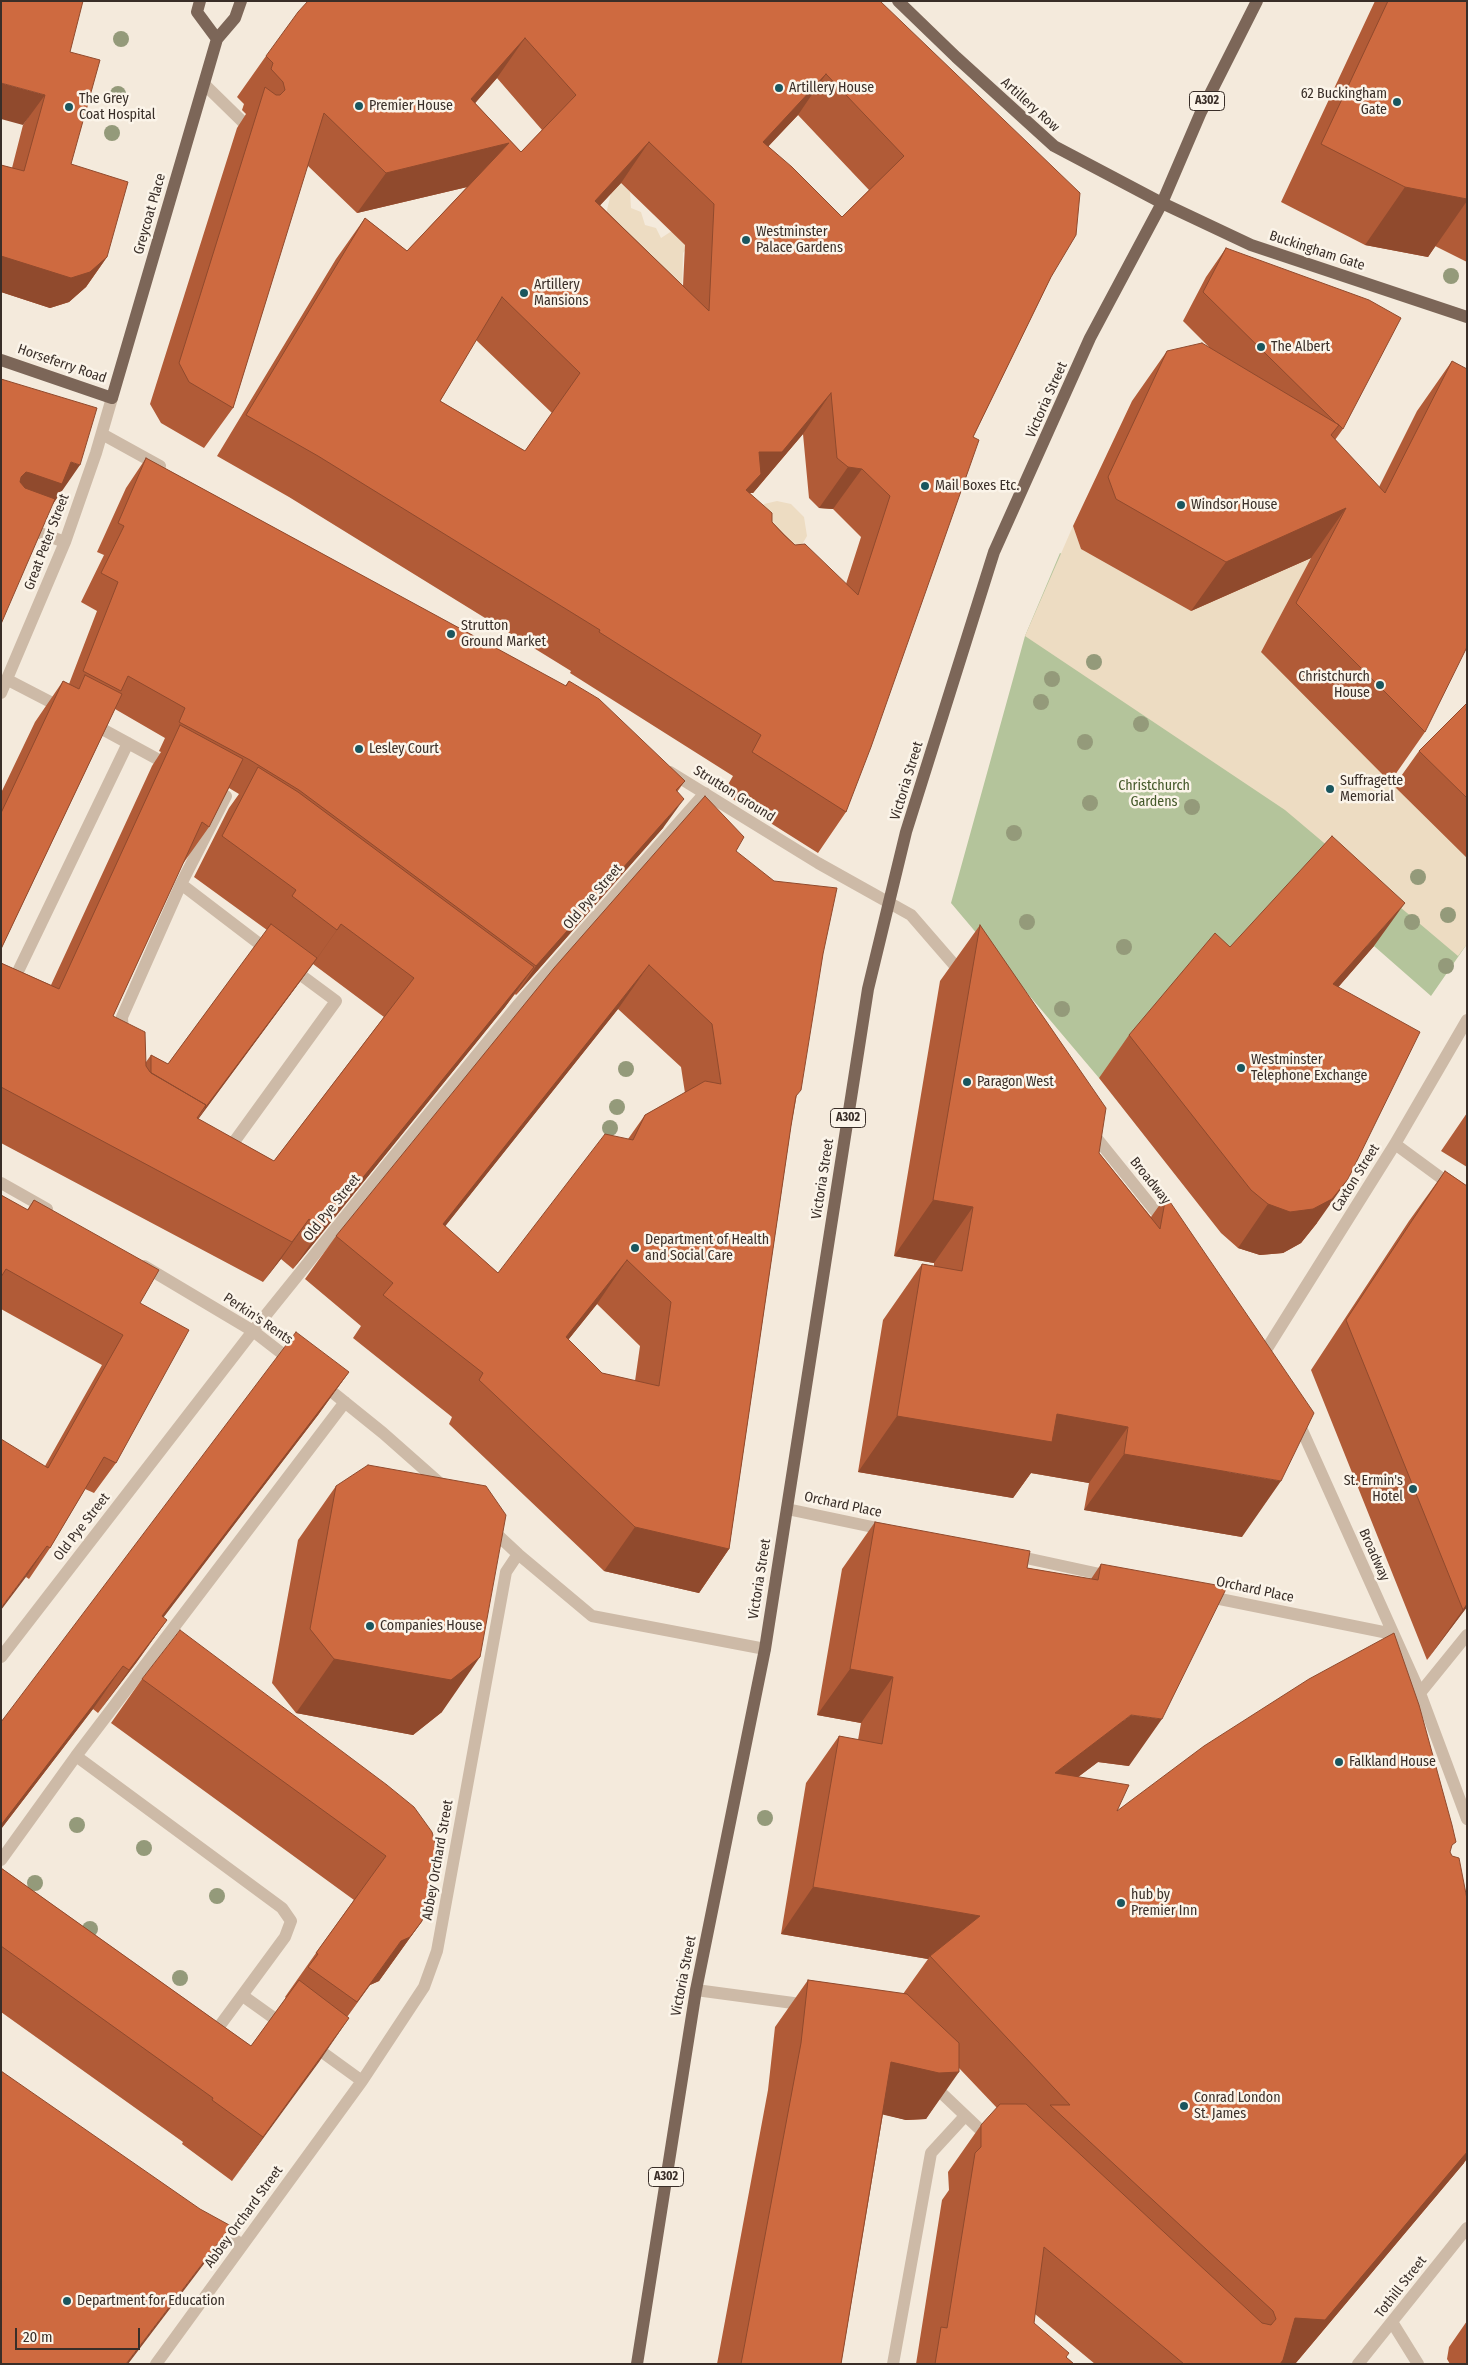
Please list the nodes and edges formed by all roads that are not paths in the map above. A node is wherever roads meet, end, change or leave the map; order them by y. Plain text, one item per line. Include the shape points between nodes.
1 (200, 1) edge
2 (242, 1) edge
3 (898, 1) edge
4 (1258, 1) edge
5 (217, 39) junction
6 (204, 84) junction
7 (250, 128) edge
8 (1162, 203) junction
9 (1467, 317) edge
10 (1, 360) edge
11 (112, 398) junction
12 (102, 434) junction
13 (169, 472) edge
14 (1, 519) edge
15 (65, 542) junction
16 (8, 680) junction
17 (1, 693) edge
18 (128, 743) junction
19 (662, 767) edge
20 (185, 774) edge
21 (705, 793) junction
22 (226, 796) edge
23 (181, 884) junction
24 (888, 901) junction
25 (971, 984) edge
26 (506, 998) edge
27 (4, 1001) edge
28 (517, 1006) junction
29 (1467, 1020) edge
30 (123, 1046) edge
31 (1081, 1119) edge
32 (1395, 1144) junction
33 (212, 1157) edge
34 (1, 1183) edge
35 (1467, 1197) edge
36 (59, 1216) edge
37 (1174, 1234) edge
38 (134, 1260) edge
39 (253, 1331) junction
40 (1265, 1350) edge
41 (345, 1402) junction
42 (1290, 1403) edge
43 (454, 1497) edge
44 (787, 1508) junction
45 (483, 1522) edge
46 (896, 1531) edge
47 (518, 1554) junction
48 (1002, 1554) edge
49 (1119, 1578) edge
50 (1197, 1594) edge
51 (1394, 1634) junction
52 (1467, 1634) edge
53 (765, 1649) junction
54 (1, 1657) edge
55 (1420, 1693) junction
56 (76, 1756) junction
57 (1467, 1819) edge
58 (1, 1860) edge
59 (696, 1990) junction
60 (243, 1996) junction
61 (818, 2006) edge
62 (196, 2047) edge
63 (924, 2077) edge
64 (362, 2081) junction
65 (965, 2116) junction
66 (1002, 2150) edge
67 (206, 2219) edge
68 (1467, 2228) edge
69 (242, 2245) junction
70 (1392, 2322) junction
71 (156, 2364) edge
72 (637, 2364) edge
73 (893, 2364) edge
74 (1358, 2364) edge
75 (1418, 2364) edge

1 - 5 main road via 197,12
2 - 5 main road, Greycoat Place via 235,18
3 - 8 main road, Artillery Row via 1054,146
4 - 8 main road, Victoria Street / A302 via 1201,112
5 - 6 main road, Greycoat Place
6 - 7 street
6 - 11 main road, Greycoat Place
8 - 9 main road, Buckingham Gate via 1251,245
8 - 24 main road, Victoria Street / A302 via 1090,338 994,552 906,832
10 - 11 main road, Horseferry Road
11 - 12 street, Great Peter Street
12 - 13 street
12 - 15 street, Great Peter Street
14 - 15 street
15 - 16 street, Great Peter Street
16 - 17 street, Great Peter Street
16 - 18 street
18 - 20 street
18 - 27 street
19 - 21 street, Strutton Ground
21 - 24 street, Strutton Ground via 818,863
21 - 28 street, Old Pye Street
22 - 23 street
23 - 30 street via 122,1016
23 - 33 street via 336,1001 220,1161
24 - 25 street via 920,924
24 - 44 main road, Victoria Street / A302 via 868,988
26 - 28 street
28 - 39 street, Old Pye Street
29 - 32 street, Caxton Street
31 - 37 street, Broadway
32 - 35 street
32 - 40 street, Caxton Street
34 - 36 street
38 - 39 street, Perkin's Rents
39 - 41 street, Perkin's Rents
39 - 54 street, Old Pye Street
41 - 43 street, Perkin's Rents
41 - 56 street via 159,1655
42 - 51 street, Broadway
44 - 46 street, Orchard Place
44 - 53 main road, Victoria Street / A302
45 - 47 street
47 - 53 street via 592,1616
47 - 64 street, Abbey Orchard Street via 506,1572 437,1951 424,1987
48 - 49 street
50 - 51 street, Orchard Place
51 - 55 street, Broadway
52 - 55 street
53 - 59 main road, Victoria Street / A302
55 - 57 street, Broadway
56 - 58 street
56 - 60 street via 282,1908 291,1921 285,1937
59 - 61 street
59 - 72 main road, Victoria Street / A302
60 - 62 street via 208,2041
60 - 64 street
63 - 65 street
64 - 69 street, Abbey Orchard Street
65 - 66 street
65 - 73 street via 931,2153
67 - 69 street
68 - 70 street, Tothill Street
69 - 71 street, Abbey Orchard Street
70 - 74 street, Tothill Street
70 - 75 street

